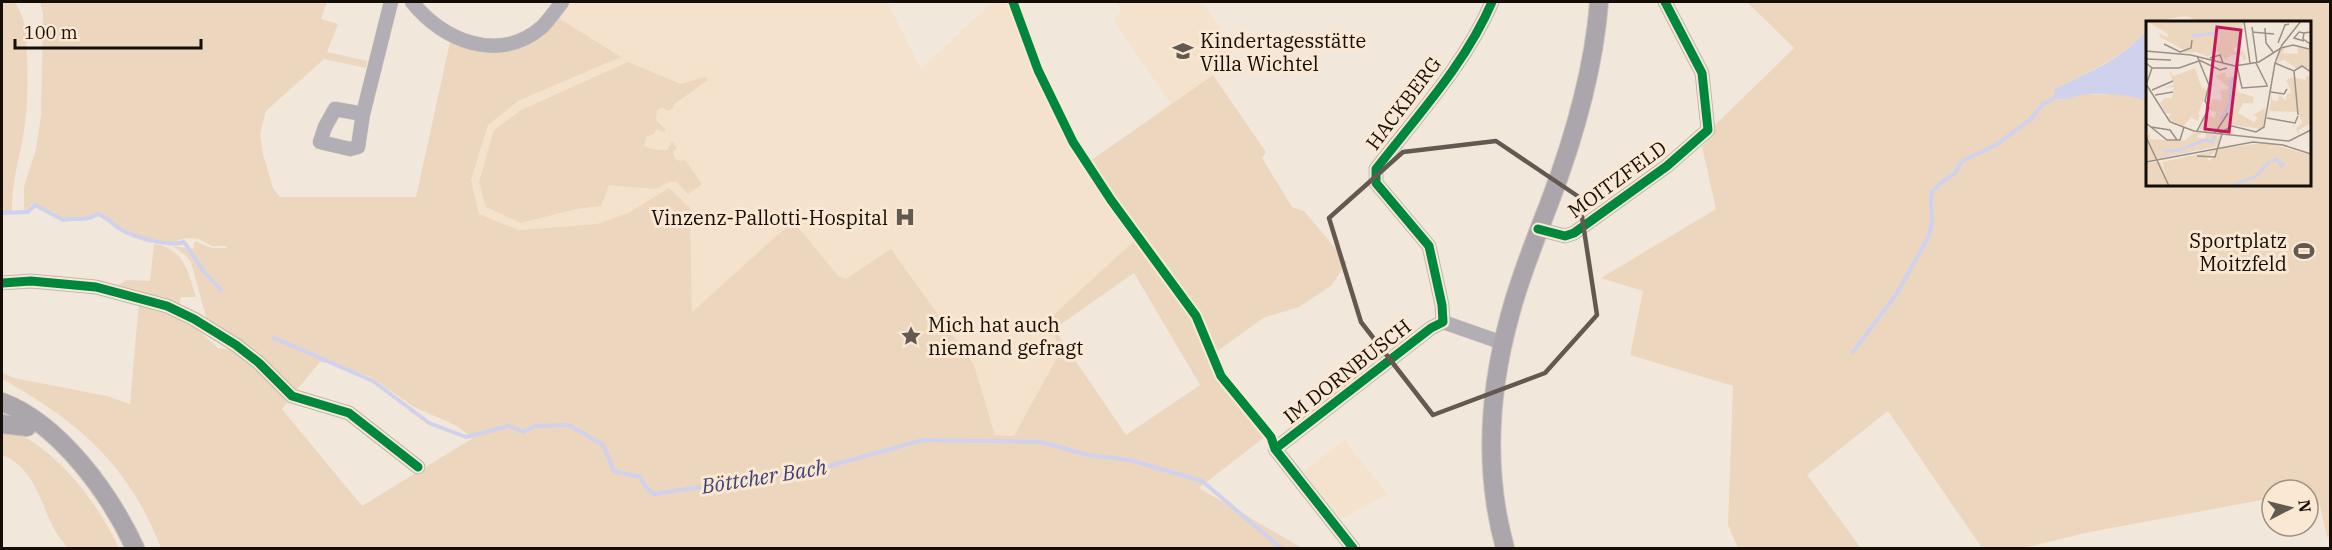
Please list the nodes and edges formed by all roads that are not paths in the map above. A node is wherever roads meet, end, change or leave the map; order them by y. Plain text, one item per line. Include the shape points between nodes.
1 (391, 2) edge
2 (412, 2) edge
3 (562, 2) edge
4 (1492, 2) edge
5 (1599, 2) edge
6 (1665, 2) edge
7 (363, 114) dead end
8 (1538, 229) junction
9 (2, 283) edge
10 (1443, 322) junction
11 (1503, 343) junction
12 (2, 402) edge
13 (2, 415) edge
14 (2, 424) edge
15 (27, 427) junction
16 (65, 448) junction
17 (418, 467) dead end
18 (1501, 547) edge
19 (135, 549) edge
20 (1353, 549) edge

1 - 7 street
2 - 3 street via 449,35 493,46 535,31
4 - 10 street, HACKBERG via 1482,25 1449,74 1376,169 1376,183 1429,246
5 - 8 main road, MOITZFELD via 1597,35 1576,117
6 - 8 street, MOITZFELD via 1702,73 1708,130 1667,166 1574,233 1565,236
8 - 11 main road, MOITZFELD
9 - 17 street via 31,281 96,287 167,306 236,345 292,396 349,413
10 - 11 street
10 - 20 street, IM DORNBUSCH via 1275,449
11 - 18 main road, MOITZFELD via 1491,438
12 - 16 main road via 48,428
13 - 15 main road
14 - 15 main road
15 - 16 main road
16 - 19 main road via 111,502

